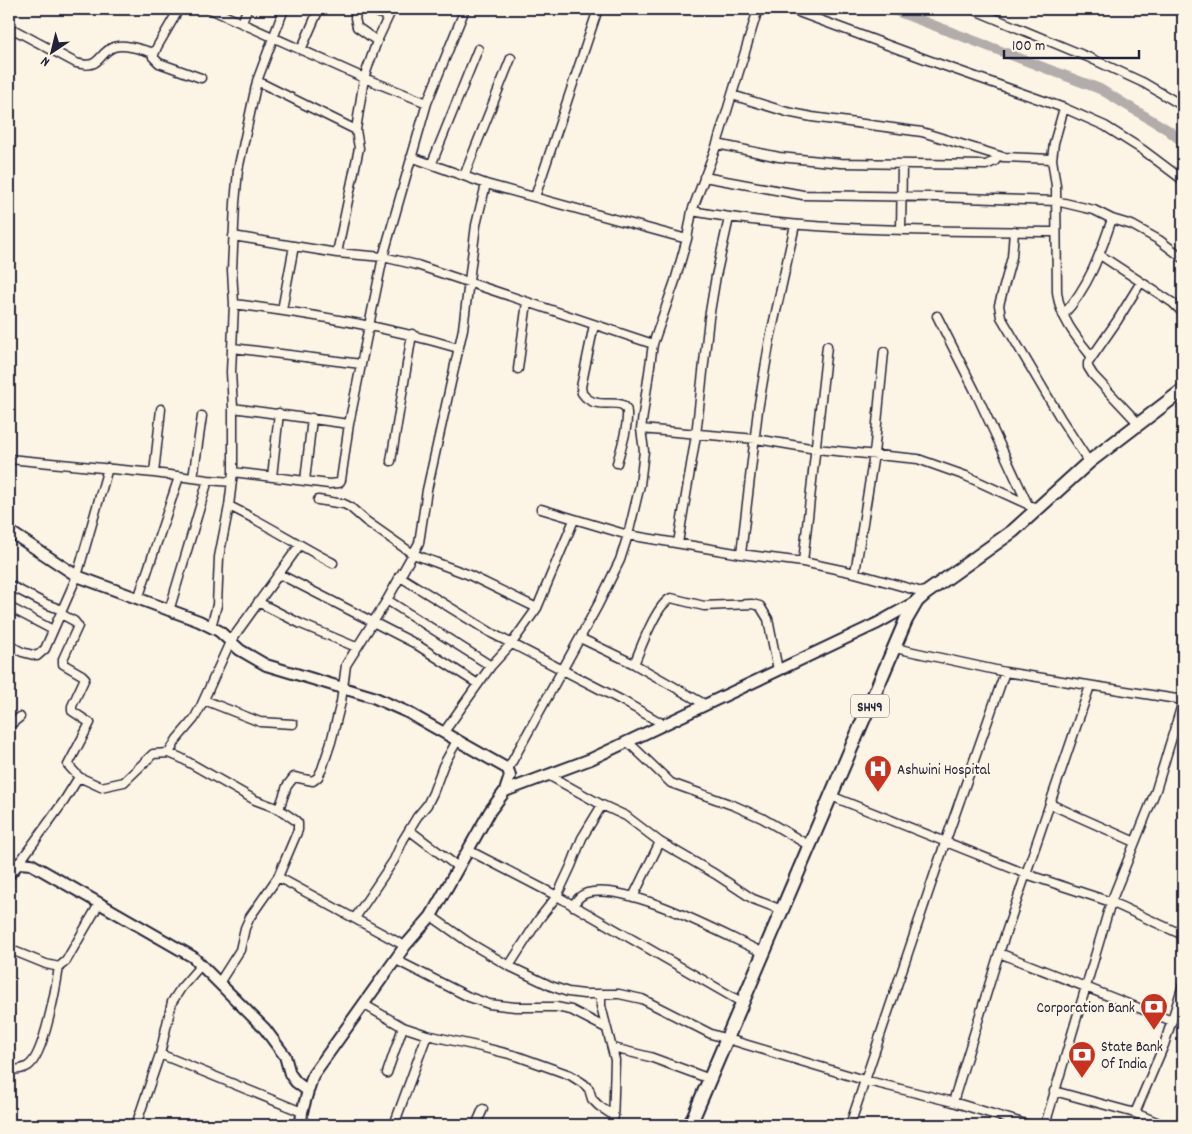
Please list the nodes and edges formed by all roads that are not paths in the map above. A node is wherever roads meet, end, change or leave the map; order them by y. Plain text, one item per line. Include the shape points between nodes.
1 (179, 9) edge
2 (210, 9) edge
3 (247, 9) edge
4 (284, 9) edge
5 (319, 9) edge
6 (358, 9) edge
7 (370, 9) edge
8 (392, 9) edge
9 (465, 9) edge
10 (598, 9) edge
11 (758, 9) edge
12 (790, 9) edge
13 (972, 9) edge
14 (388, 17) junction
15 (242, 23) junction
16 (9, 27) edge
17 (272, 38) junction
18 (377, 41) junction
19 (478, 49) dead end
20 (300, 50) junction
21 (154, 53) junction
22 (511, 58) dead end
23 (201, 78) dead end
24 (364, 78) junction
25 (257, 80) junction
26 (732, 95) junction
27 (427, 103) junction
28 (1183, 106) edge
29 (1064, 108) junction
30 (356, 130) junction
31 (717, 144) junction
32 (997, 156) junction
33 (411, 157) junction
34 (1052, 159) junction
35 (432, 163) junction
36 (902, 164) junction
37 (464, 176) junction
38 (704, 177) junction
39 (1183, 180) edge
40 (486, 184) junction
41 (535, 197) junction
42 (901, 197) junction
43 (1056, 201) junction
44 (692, 211) junction
45 (729, 218) junction
46 (1112, 219) junction
47 (795, 225) junction
48 (901, 230) junction
49 (1014, 231) junction
50 (1056, 232) junction
51 (233, 236) junction
52 (686, 239) junction
53 (294, 246) junction
54 (337, 253) junction
55 (1100, 255) junction
56 (382, 258) junction
57 (1183, 258) edge
58 (469, 282) junction
59 (1141, 282) junction
60 (527, 302) junction
61 (234, 304) junction
62 (282, 310) junction
63 (1183, 313) edge
64 (1063, 315) junction
65 (937, 316) dead end
66 (370, 325) junction
67 (594, 325) junction
68 (412, 334) junction
69 (653, 344) junction
70 (828, 346) dead end
71 (233, 348) junction
72 (458, 348) junction
73 (884, 352) dead end
74 (1092, 357) junction
75 (361, 364) junction
76 (518, 369) dead end
77 (1183, 390) edge
78 (233, 408) junction
79 (161, 409) dead end
80 (279, 413) junction
81 (202, 416) dead end
82 (312, 418) junction
83 (349, 424) junction
84 (1139, 424) junction
85 (641, 429) junction
86 (696, 435) junction
87 (756, 440) junction
88 (816, 449) junction
89 (874, 454) junction
90 (9, 460) edge
91 (391, 461) dead end
92 (1089, 462) junction
93 (617, 463) dead end
94 (108, 468) junction
95 (233, 472) junction
96 (154, 473) junction
97 (179, 477) junction
98 (272, 477) junction
99 (193, 478) junction
100 (208, 480) junction
101 (304, 481) junction
102 (232, 482) junction
103 (318, 500) dead end
104 (229, 506) junction
105 (1033, 507) junction
106 (541, 509) dead end
107 (574, 520) junction
108 (9, 531) edge
109 (628, 534) junction
110 (678, 543) junction
111 (299, 546) junction
112 (413, 554) junction
113 (741, 554) junction
114 (803, 562) junction
115 (333, 563) dead end
116 (855, 573) junction
117 (279, 574) junction
118 (77, 576) junction
119 (399, 576) junction
120 (9, 585) edge
121 (921, 597) junction
122 (138, 599) junction
123 (387, 600) junction
124 (258, 602) junction
125 (9, 607) edge
126 (537, 608) junction
127 (169, 611) junction
128 (61, 612) junction
129 (373, 622) junction
130 (211, 627) junction
131 (53, 630) junction
132 (580, 638) junction
133 (230, 642) junction
134 (512, 643) junction
135 (9, 645) edge
136 (356, 647) junction
137 (895, 648) junction
138 (634, 664) junction
139 (491, 666) junction
140 (563, 670) junction
141 (778, 670) junction
142 (1005, 672) junction
143 (478, 684) junction
144 (1090, 686) junction
145 (344, 689) junction
146 (204, 700) junction
147 (1183, 701) edge
148 (706, 705) junction
149 (20, 717) dead end
150 (293, 724) dead end
151 (663, 724) junction
152 (9, 726) edge
153 (444, 732) junction
154 (458, 740) junction
155 (627, 741) junction
156 (169, 753) junction
157 (508, 770) junction
158 (548, 775) junction
159 (79, 778) junction
160 (505, 791) junction
161 (831, 796) junction
162 (1050, 804) junction
163 (602, 805) junction
164 (279, 809) junction
165 (409, 830) junction
166 (660, 842) junction
167 (1135, 842) junction
168 (944, 843) junction
169 (810, 846) junction
170 (468, 850) junction
171 (19, 863) junction
172 (458, 867) junction
173 (9, 874) edge
174 (1026, 874) junction
175 (278, 877) junction
176 (557, 896) junction
177 (633, 897) junction
178 (1110, 902) junction
179 (99, 904) junction
180 (573, 906) junction
181 (782, 910) junction
182 (430, 916) junction
183 (355, 918) junction
184 (1183, 935) edge
185 (405, 946) junction
186 (9, 949) edge
187 (764, 953) junction
188 (999, 954) junction
189 (396, 960) junction
190 (201, 965) junction
191 (509, 966) junction
192 (59, 968) junction
193 (219, 983) junction
194 (1183, 985) edge
195 (1085, 987) junction
196 (601, 994) junction
197 (743, 1003) junction
198 (363, 1004) junction
199 (1172, 1020) junction
200 (403, 1027) junction
201 (606, 1028) junction
202 (427, 1036) junction
203 (727, 1039) junction
204 (613, 1048) junction
205 (160, 1054) junction
206 (9, 1070) edge
207 (387, 1073) dead end
208 (710, 1079) junction
209 (864, 1080) junction
210 (308, 1091) junction
211 (1054, 1091) junction
212 (953, 1102) junction
213 (483, 1109) dead end
214 (302, 1112) junction
215 (1135, 1113) junction
216 (614, 1116) junction
217 (136, 1125) edge
218 (301, 1125) edge
219 (394, 1125) edge
220 (476, 1125) edge
221 (613, 1125) edge
222 (690, 1125) edge
223 (850, 1125) edge
224 (1029, 1125) edge
225 (1045, 1125) edge
226 (1164, 1125) edge

1 - 21 street
2 - 15 street
3 - 15 street
4 - 17 street
5 - 20 street
6 - 18 street via 357,27
7 - 14 street
8 - 14 street
9 - 27 street
10 - 41 street
11 - 26 street
12 - 29 street
13 - 28 street via 1090,58
14 - 18 street
15 - 17 street
16 - 21 street via 83,65 96,62 115,46
17 - 20 street
17 - 25 street
18 - 24 street
19 - 35 street
20 - 24 street
21 - 23 street via 154,60 159,63
22 - 37 street
24 - 27 street
24 - 30 street
25 - 30 street
25 - 51 street via 238,170
26 - 31 street
26 - 32 street via 812,117 929,133
27 - 33 street
29 - 34 street
29 - 39 street via 1105,126
30 - 54 street via 359,148
31 - 36 street via 779,157
31 - 38 street
32 - 34 street
32 - 36 street via 986,165
33 - 35 street
33 - 56 street
34 - 43 street
35 - 37 street
36 - 42 street
37 - 40 street
38 - 42 street via 804,195
38 - 44 street
40 - 41 street
40 - 58 street via 476,225
41 - 52 street
42 - 43 street
42 - 48 street
43 - 46 street via 1094,210
43 - 50 street
44 - 45 street
44 - 52 street
45 - 47 street
45 - 86 street via 709,318
46 - 55 street
46 - 57 street via 1132,224
47 - 48 street
47 - 87 street via 770,339
48 - 49 street
49 - 50 street
49 - 92 street via 1012,257 999,305 1001,317
50 - 64 street via 1057,292
51 - 53 street
51 - 61 street
52 - 69 street
53 - 54 street
53 - 62 street
54 - 56 street
55 - 59 street
55 - 64 street via 1080,296
56 - 58 street via 417,265
56 - 66 street
58 - 60 street
58 - 72 street
59 - 63 street
59 - 74 street
60 - 67 street
60 - 76 street
61 - 62 street
61 - 71 street
62 - 66 street
64 - 74 street
65 - 105 street
66 - 68 street
66 - 75 street
67 - 69 street
67 - 93 street via 582,393 597,404 619,404 628,412
68 - 72 street
68 - 91 street
69 - 85 street
70 - 88 street
71 - 75 street
71 - 78 street
72 - 112 street via 427,490 419,543
73 - 89 street
74 - 84 street via 1088,362 1090,370
75 - 83 street
77 - 84 main road, SH49
78 - 80 street
78 - 95 street
79 - 96 street
80 - 82 street
80 - 98 street
81 - 99 street
82 - 83 street
82 - 101 street
83 - 101 street via 339,483
84 - 92 main road, SH49
85 - 86 street
85 - 109 street via 644,452 640,485
86 - 87 street
86 - 110 street
87 - 88 street
87 - 113 street
88 - 89 street
88 - 114 street
89 - 105 street via 918,459 942,466
89 - 116 street
90 - 94 street
92 - 105 main road, SH49
94 - 96 street
94 - 118 street
95 - 98 street
95 - 102 street
96 - 97 street
97 - 99 street
97 - 122 street
98 - 101 street
99 - 100 street
100 - 102 street
100 - 127 street
102 - 104 street
103 - 112 street via 350,507
104 - 111 street
104 - 130 street via 219,557 217,605
105 - 121 main road, SH49 via 1013,531
106 - 107 street
107 - 109 street
107 - 126 street
108 - 118 street
109 - 110 street
109 - 132 street via 620,560
110 - 113 street
111 - 115 street
111 - 117 street
112 - 119 street
112 - 126 street via 467,574
113 - 114 street
114 - 116 street
116 - 121 street
117 - 124 street
117 - 129 street
118 - 122 street
118 - 128 street
119 - 123 street
119 - 134 street
120 - 128 street
121 - 137 main road, SH49 via 906,620
121 - 141 street via 878,623
122 - 127 street
123 - 129 street
123 - 139 street
124 - 133 street
124 - 136 street
125 - 131 street
126 - 134 street
127 - 130 street
128 - 131 street
128 - 159 street via 78,626 63,664 85,678 72,711 90,723 68,765
129 - 136 street
129 - 143 street via 422,648
130 - 133 street
131 - 135 street via 45,649 37,656
132 - 138 street
132 - 140 street
133 - 145 street via 266,665
133 - 146 street
134 - 139 street
134 - 140 street
136 - 145 street via 346,665
137 - 142 street
137 - 161 main road, SH49
138 - 141 street via 658,612 671,598 704,606 760,606 768,619
138 - 148 street
139 - 143 street
140 - 151 street
140 - 157 street
141 - 148 street
142 - 144 street
142 - 168 street
143 - 153 street
144 - 147 street
144 - 162 street
145 - 153 street via 373,696
145 - 164 street via 326,759 318,777 313,781 294,777 287,786
146 - 150 street via 260,722
146 - 156 street
147 - 167 street via 1156,790
148 - 151 street
149 - 152 street
151 - 155 street
153 - 154 street
154 - 157 street
154 - 165 street via 427,805
155 - 158 street
155 - 169 street via 671,783 762,818
156 - 159 street via 153,754 122,783 101,787
156 - 164 street via 255,800
157 - 160 street via 510,776
158 - 160 street
158 - 163 street
159 - 171 street
160 - 170 street via 490,810
161 - 168 street
161 - 169 main road, SH49
162 - 167 street
162 - 174 street
163 - 166 street via 626,816
163 - 176 street via 582,838
164 - 175 street via 298,823 298,830
165 - 172 street
165 - 183 street via 394,860
166 - 177 street
166 - 181 street via 753,899
167 - 178 street
168 - 174 street
168 - 209 street
169 - 181 main road, SH49
170 - 172 street
170 - 176 street
171 - 173 street
171 - 179 street via 31,864
172 - 182 street
174 - 178 street
174 - 188 street
175 - 183 street
175 - 193 street via 250,917 240,950
176 - 180 street
176 - 191 street
177 - 180 street via 587,893
177 - 187 street via 668,909
178 - 184 street
178 - 195 street
179 - 190 street via 181,950
179 - 192 street
180 - 197 street
181 - 187 main road, SH49
182 - 185 street
182 - 191 street
183 - 185 street
185 - 189 street
186 - 192 street
187 - 197 main road, SH49
188 - 195 street
188 - 212 street
189 - 198 street
189 - 201 street via 480,1001 515,1007 571,1010
190 - 193 street
190 - 205 street via 172,1002
191 - 196 street via 568,992
192 - 206 street via 53,1004 37,1054 28,1066
193 - 210 street via 265,1029 285,1056 290,1074
194 - 199 street
195 - 199 street
195 - 211 street
196 - 201 street
196 - 203 street via 642,999
197 - 203 main road, SH49
198 - 200 street
198 - 210 street via 313,1075
199 - 215 street
200 - 202 street
200 - 207 street
201 - 204 street
202 - 216 street via 517,1056 570,1075 584,1084 592,1099
202 - 219 street
203 - 208 main road, SH49
203 - 209 street
204 - 208 street via 650,1056
204 - 216 street
205 - 214 street
205 - 217 street
208 - 222 main road, SH49
209 - 212 street
209 - 223 street
210 - 214 street
211 - 215 street
211 - 225 street
212 - 224 street
213 - 220 street
214 - 218 street
215 - 226 street
216 - 221 street

